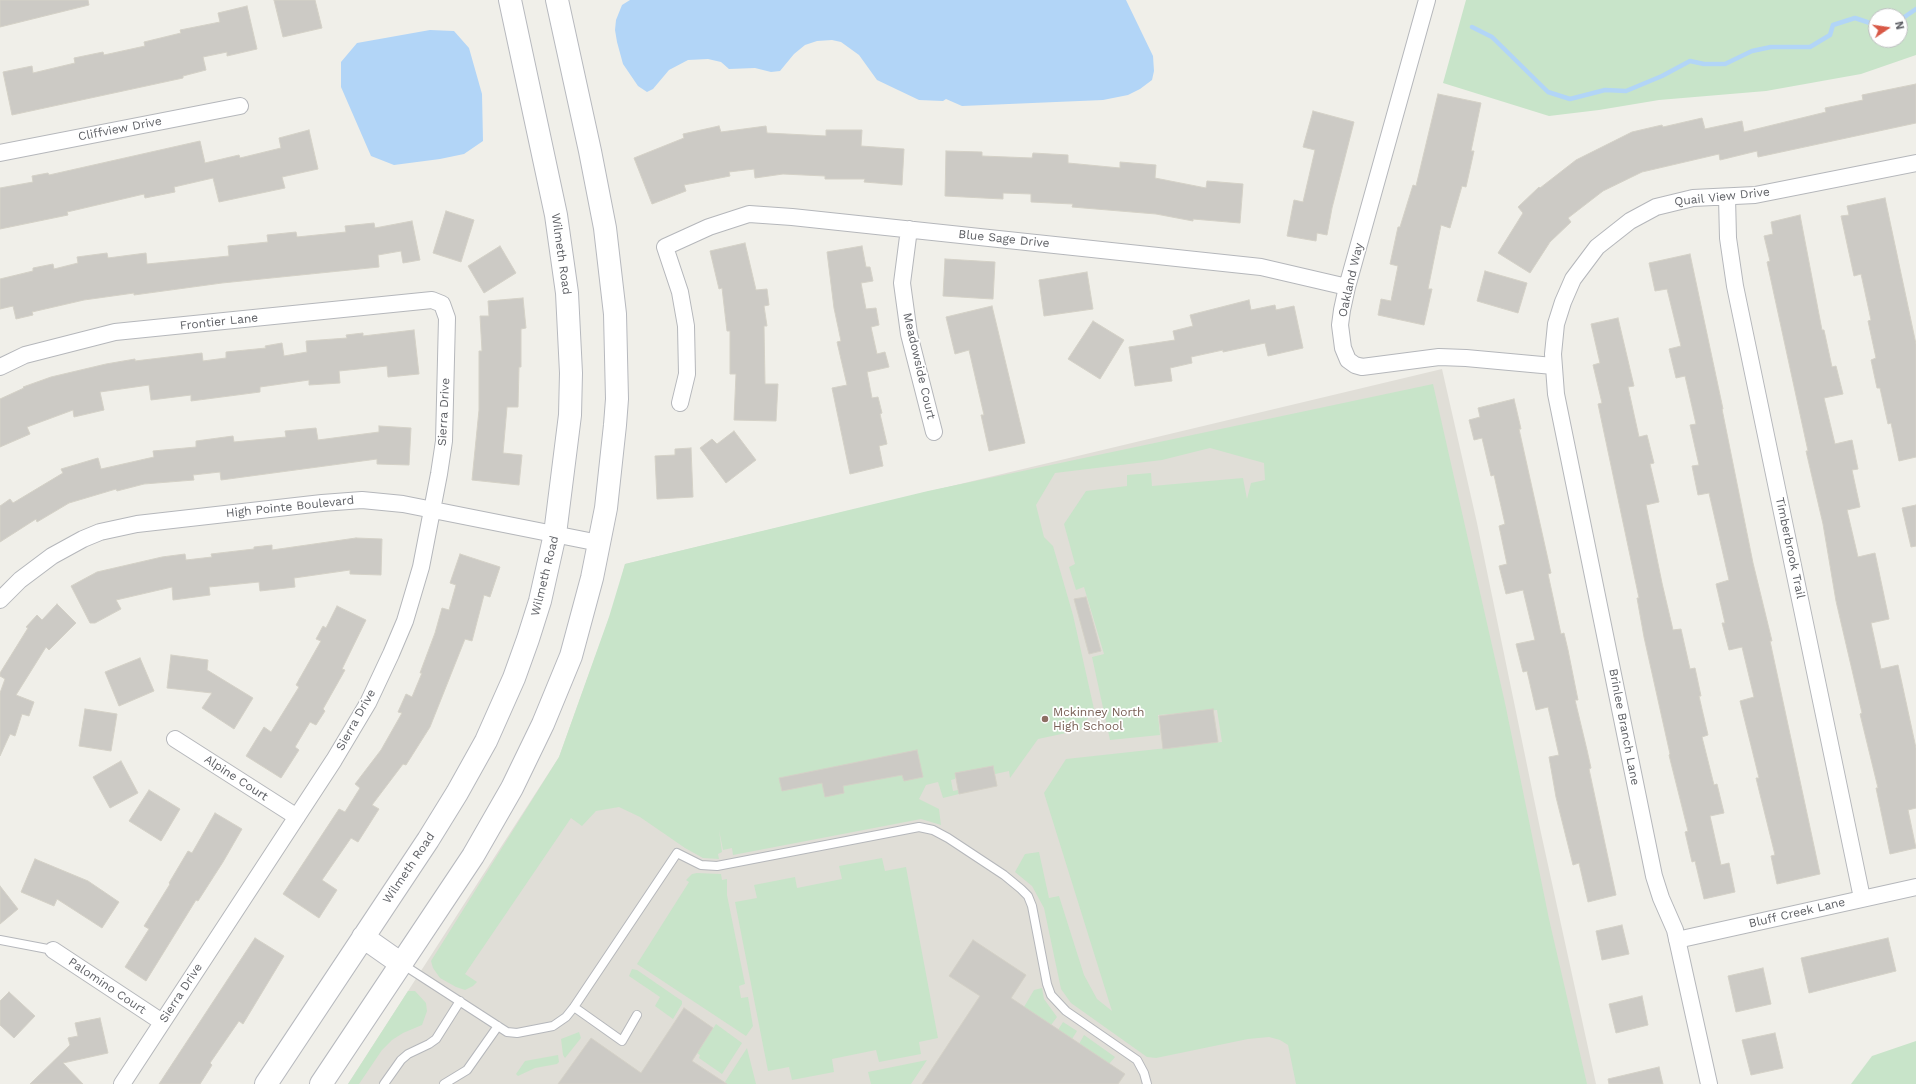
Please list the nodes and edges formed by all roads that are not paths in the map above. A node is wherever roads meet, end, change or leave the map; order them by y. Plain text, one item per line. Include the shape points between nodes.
1 (510, 0) edge
2 (557, 0) edge
3 (1427, 0) edge
4 (240, 106) dead end
5 (0, 153) edge
6 (1916, 163) edge
7 (1727, 197) junction
8 (909, 229) junction
9 (1347, 287) junction
10 (442, 304) joint
11 (1553, 366) junction
12 (0, 367) edge
13 (680, 403) dead end
14 (934, 432) dead end
15 (433, 509) junction
16 (556, 534) junction
17 (599, 543) junction
18 (1, 596) edge
19 (174, 739) dead end
20 (297, 817) junction
21 (1916, 887) edge
22 (1862, 898) junction
23 (363, 937) junction
24 (0, 940) edge
25 (1677, 940) junction
26 (53, 950) joint
27 (400, 963) junction
28 (460, 1001) junction
29 (574, 1007) junction
30 (637, 1015) dead end
31 (162, 1022) junction
32 (498, 1026) junction
33 (122, 1084) edge
34 (266, 1084) edge
35 (321, 1084) edge
36 (384, 1084) edge
37 (444, 1084) edge
38 (1147, 1084) edge
39 (1709, 1084) edge

1 - 16 main road, Wilmeth Road via 556,215 567,293 571,365 570,415
2 - 17 main road via 598,192 610,258 615,307 617,399 610,482
3 - 9 street, Oakland Way
4 - 5 street, Cliffview Drive
6 - 7 street, Quail View Drive via 1756,195
7 - 11 street, Quail View Drive via 1693,198 1656,207 1630,221 1597,247 1580,268 1563,302 1556,324
7 - 22 street, Timberbrook Trail via 1730,253 1735,286
8 - 9 street, Blue Sage Drive via 1261,267
8 - 13 street, Blue Sage Drive via 792,216 749,214 709,227 665,247 680,292 686,326 687,374
8 - 14 street, Meadowside Court via 902,283 909,334
9 - 11 street, Oakland Way via 1340,340 1345,354 1354,365 1369,368 1411,360 1454,357
10 - 12 street, Frontier Lane via 432,300 115,332 25,355
10 - 15 street, Sierra Drive via 447,318 444,440
11 - 25 street, Brinlee Branch Lane via 1556,394 1654,876
15 - 16 street, High Pointe Boulevard
15 - 18 street, High Pointe Boulevard via 382,501 344,501 115,528 83,539 52,556
15 - 20 street, Sierra Drive via 421,567 391,654 368,703
16 - 17 street, High Pointe Boulevard
16 - 23 main road, Wilmeth Road via 528,639 486,741 444,815
17 - 27 main road via 571,656 530,753 497,817 473,856
19 - 20 street, Alpine Court
20 - 31 street, Sierra Drive
21 - 22 street, Bluff Creek Lane
22 - 25 street, Bluff Creek Lane
23 - 27 main road
23 - 34 main road, Wilmeth Road
24 - 26 lane
25 - 39 street, Brinlee Branch Lane
26 - 31 street, Palomino Court
27 - 28 lane
27 - 35 main road
28 - 32 lane
28 - 36 lane via 436,1039 404,1057
29 - 30 lane via 622,1041
29 - 32 lane via 566,1017 553,1026 517,1033 507,1032
29 - 38 lane via 677,853 701,865 717,866 919,827 934,830 948,838 1004,875 1028,896 1051,995 1066,1011 1137,1060
31 - 33 street, Sierra Drive
32 - 37 lane via 467,1070

